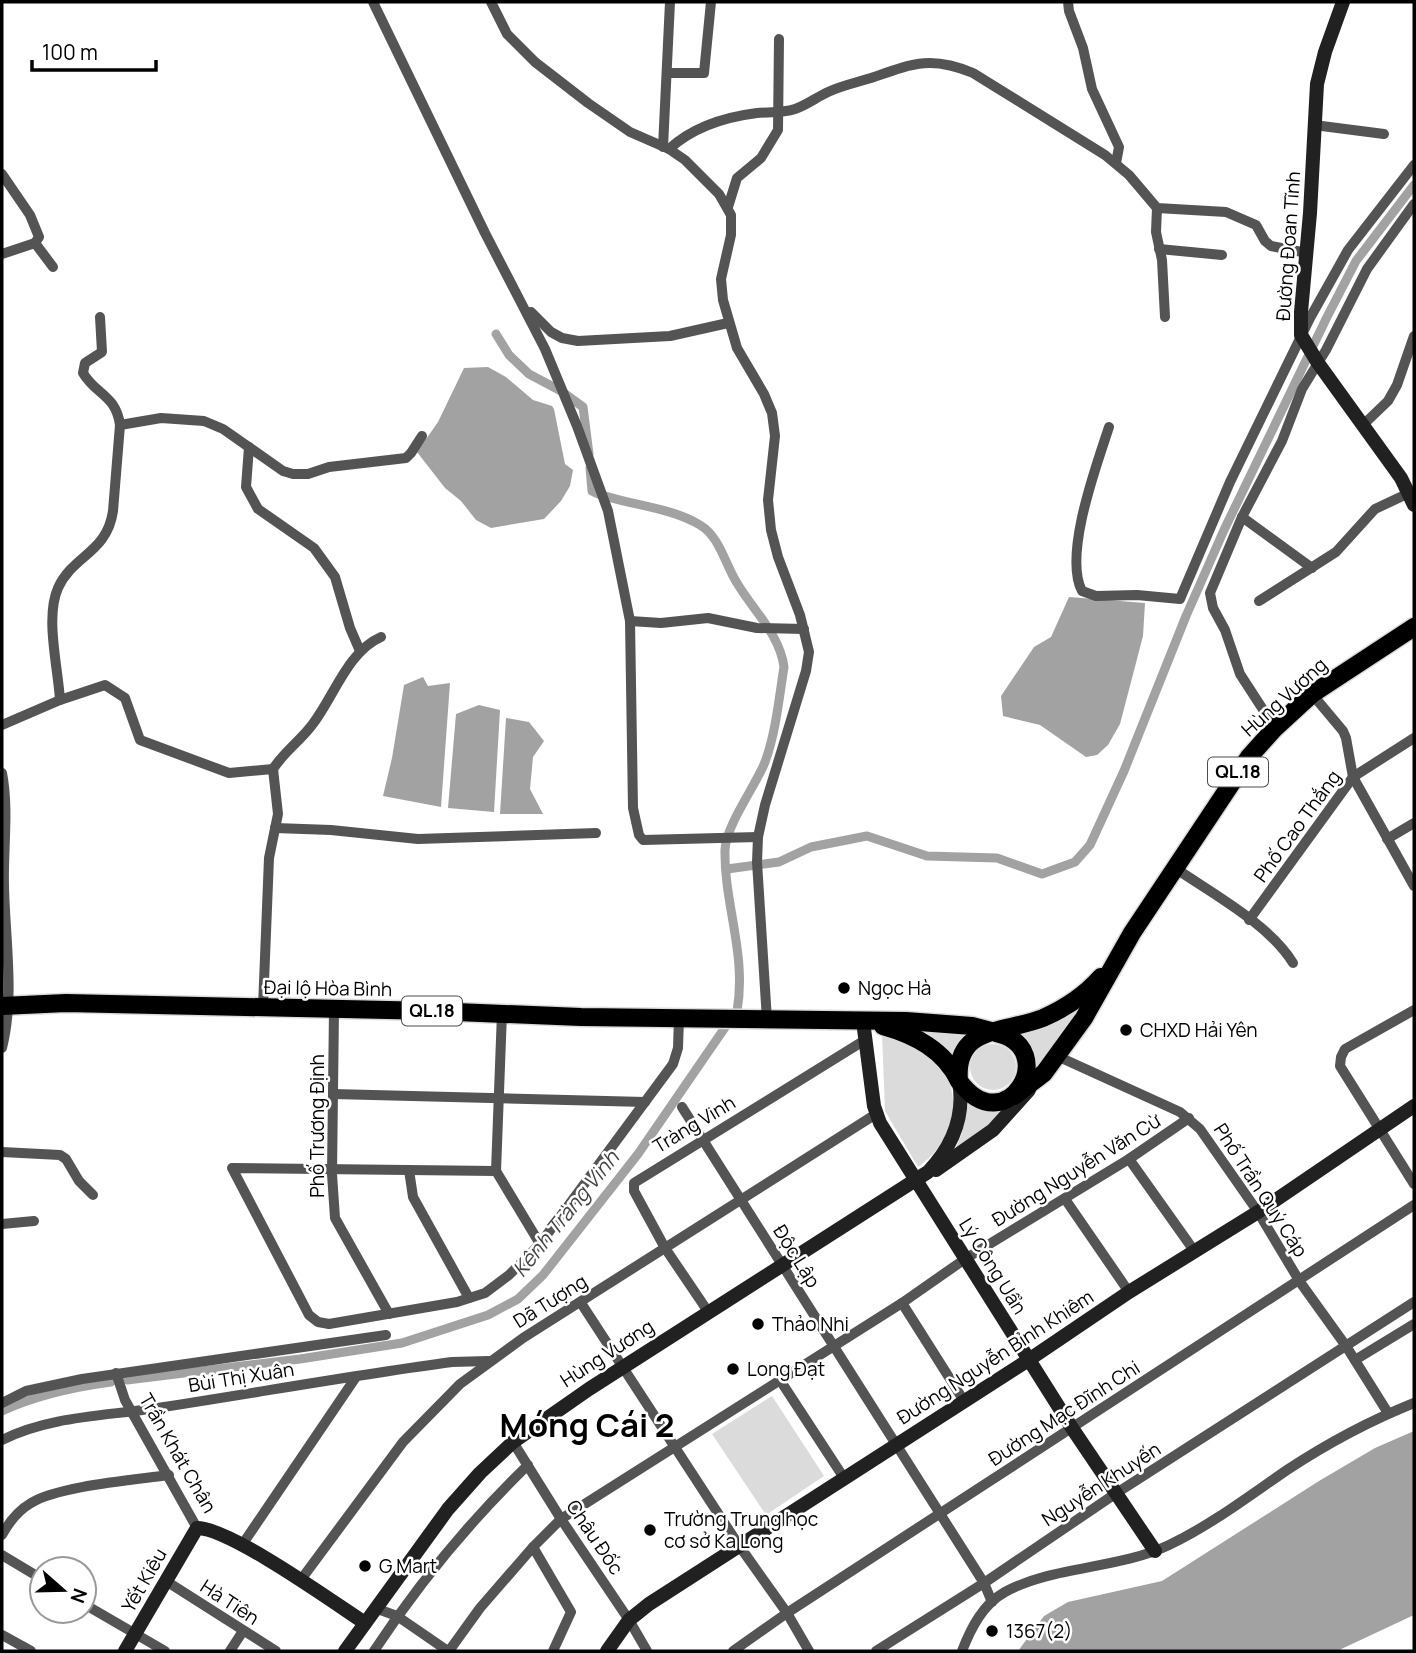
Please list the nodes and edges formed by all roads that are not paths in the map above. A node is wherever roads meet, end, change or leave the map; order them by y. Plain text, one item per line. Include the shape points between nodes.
1 (373, 2) edge
2 (491, 2) edge
3 (670, 2) edge
4 (711, 2) edge
5 (1068, 2) edge
6 (1343, 2) edge
7 (779, 39) dead end
8 (667, 73) junction
9 (779, 111) junction
10 (1314, 125) junction
11 (1384, 134) dead end
12 (666, 148) junction
13 (1116, 163) junction
14 (1414, 165) edge
15 (2, 174) edge
16 (1414, 204) edge
17 (728, 207) junction
18 (1157, 208) junction
19 (35, 243) junction
20 (1159, 249) junction
21 (1307, 253) junction
22 (2, 254) edge
23 (1222, 255) dead end
24 (53, 267) dead end
25 (520, 297) junction
26 (100, 317) dead end
27 (1165, 317) dead end
28 (728, 323) junction
29 (1414, 336) edge
30 (1303, 338) junction
31 (1317, 361) junction
32 (1364, 424) junction
33 (120, 425) junction
34 (1110, 427) dead end
35 (422, 436) dead end
36 (249, 447) junction
37 (1411, 499) edge
38 (1242, 517) junction
39 (1312, 568) junction
40 (1259, 601) dead end
41 (630, 621) junction
42 (1414, 627) edge
43 (804, 629) junction
44 (381, 637) dead end
45 (360, 651) junction
46 (1312, 694) junction
47 (60, 700) junction
48 (2, 725) edge
49 (1275, 728) junction
50 (1414, 738) edge
51 (273, 769) junction
52 (2, 773) edge
53 (1353, 777) junction
54 (1414, 823) edge
55 (275, 828) junction
56 (596, 833) dead end
57 (758, 837) junction
58 (1387, 839) junction
59 (1175, 867) junction
60 (1414, 886) edge
61 (1249, 920) junction
62 (1293, 963) dead end
63 (1113, 964) junction
64 (5, 1006) edge
65 (263, 1007) junction
66 (334, 1009) junction
67 (1414, 1010) edge
68 (502, 1013) junction
69 (678, 1017) junction
70 (767, 1020) junction
71 (863, 1021) junction
72 (989, 1032) junction
73 (865, 1040) junction
74 (2, 1048) edge
75 (1057, 1056) junction
76 (1044, 1073) junction
77 (959, 1081) junction
78 (1018, 1091) junction
79 (333, 1094) junction
80 (499, 1097) junction
81 (645, 1102) junction
82 (1414, 1106) edge
83 (682, 1107) dead end
84 (876, 1114) junction
85 (1189, 1118) junction
86 (1002, 1122) junction
87 (1380, 1129) junction
88 (703, 1139) junction
89 (2, 1152) edge
90 (1129, 1159) junction
91 (332, 1169) junction
92 (409, 1170) junction
93 (496, 1171) junction
94 (917, 1180) junction
95 (1414, 1184) edge
96 (93, 1195) dead end
97 (1065, 1199) junction
98 (741, 1200) junction
99 (1414, 1205) edge
100 (1258, 1212) junction
101 (34, 1221) dead end
102 (2, 1224) edge
103 (540, 1244) junction
104 (665, 1248) junction
105 (1195, 1252) junction
106 (965, 1259) junction
107 (782, 1266) junction
108 (1300, 1282) junction
109 (1129, 1292) junction
110 (469, 1298) junction
111 (1414, 1302) edge
112 (581, 1303) junction
113 (902, 1303) junction
114 (709, 1313) junction
115 (389, 1314) junction
116 (1414, 1324) edge
117 (386, 1335) dead end
118 (1346, 1346) junction
119 (833, 1347) junction
120 (1030, 1359) junction
121 (488, 1361) junction
122 (1358, 1365) junction
123 (624, 1366) junction
124 (116, 1373) junction
125 (356, 1377) junction
126 (780, 1380) junction
127 (964, 1401) junction
128 (2, 1403) edge
129 (1414, 1403) edge
130 (132, 1412) junction
131 (1388, 1413) junction
132 (1072, 1428) junction
133 (2, 1440) edge
134 (513, 1442) junction
135 (895, 1445) junction
136 (675, 1447) junction
137 (528, 1465) junction
138 (169, 1475) junction
139 (844, 1478) junction
140 (1115, 1493) junction
141 (939, 1515) junction
142 (561, 1519) junction
143 (197, 1528) junction
144 (2, 1535) edge
145 (242, 1545) junction
146 (738, 1545) junction
147 (533, 1546) junction
148 (1155, 1551) junction
149 (2, 1555) edge
150 (28, 1571) edge
151 (166, 1581) junction
152 (300, 1581) junction
153 (984, 1583) junction
154 (992, 1602) junction
155 (375, 1608) junction
156 (98, 1612) edge
157 (787, 1613) junction
158 (397, 1616) junction
159 (629, 1620) junction
160 (365, 1623) junction
161 (243, 1631) junction
162 (135, 1634) junction
163 (2, 1635) edge
164 (31, 1651) edge
165 (125, 1651) edge
166 (165, 1651) edge
167 (230, 1651) edge
168 (276, 1651) edge
169 (345, 1651) edge
170 (374, 1651) edge
171 (449, 1651) edge
172 (552, 1651) edge
173 (607, 1651) edge
174 (647, 1651) edge
175 (733, 1651) edge
176 (809, 1651) edge
177 (876, 1651) edge
178 (962, 1651) edge

1 - 25 street
2 - 12 street via 507,34 550,74 630,132
3 - 8 street
4 - 8 street via 704,73
5 - 13 street via 1092,89 1117,141
6 - 10 street, Đường Đoan Tĩnh via 1321,68
7 - 9 street
8 - 12 street
9 - 12 street via 716,123
9 - 13 street via 793,110 827,92 902,66 936,63 973,73
9 - 17 street via 779,124 769,146 737,178
10 - 11 street
10 - 21 street, Đường Đoan Tĩnh
12 - 17 street via 695,169
13 - 18 street
14 - 30 street via 1348,250
15 - 19 street via 33,222 39,237
16 - 31 street via 1367,269
17 - 28 street via 731,235 721,288
18 - 20 street
18 - 21 street via 1226,212 1256,225 1271,246
19 - 22 street
19 - 24 street
20 - 23 street
20 - 27 street
21 - 30 street, Đường Đoan Tĩnh
25 - 28 street via 551,332 578,341 670,336
25 - 41 street via 577,426 608,511
26 - 33 street via 102,352 85,363 83,373 110,400
28 - 43 street via 772,413 771,530
29 - 32 street via 1388,401
30 - 31 street, Đường Đoan Tĩnh
30 - 34 street via 1236,469 1180,599 1096,596 1079,586 1079,532
31 - 32 street, Đường Đoan Tĩnh
31 - 38 street
32 - 37 street, Đường Đoan Tĩnh
33 - 36 street via 161,418 193,419 223,429
33 - 47 street via 111,524 105,537 64,577 52,605
35 - 36 street via 406,458 329,467 303,475 283,471
36 - 45 street via 246,487 258,509 305,540 335,577
37 - 39 street via 1376,509 1344,545
38 - 39 street
38 - 49 street via 1210,593 1211,602 1240,674
39 - 40 street
41 - 43 street via 708,618 757,628
41 - 57 street via 633,808 639,835 643,840
42 - 46 highway, Hùng Vương / QL.18
43 - 57 street via 806,671
44 - 45 street
45 - 51 street via 328,705
46 - 49 highway, Hùng Vương / QL.18
46 - 53 street via 1346,738
47 - 48 street
47 - 51 street via 105,685 125,698 140,740 229,773
49 - 59 highway, Hùng Vương / QL.18 via 1249,757
50 - 53 street, Phố Cao Thắng
51 - 55 street
52 - 64 street
53 - 58 street
53 - 61 street, Phố Cao Thắng
54 - 58 street
55 - 56 street via 418,839
55 - 65 street via 269,858
57 - 70 street
58 - 60 street
59 - 61 street
59 - 63 highway, Hùng Vương / QL.18
61 - 62 street via 1275,940
63 - 72 highway via 1074,1002 1032,1022
63 - 75 highway via 1091,1007
64 - 65 highway, Đại lộ Hòa Bình / QL.18
64 - 74 street
65 - 66 highway, Đại lộ Hòa Bình / QL.18
66 - 68 highway, Đại lộ Hòa Bình / QL.18
66 - 79 street, Phố Trương Định
67 - 87 street via 1345,1049 1341,1057 1340,1066
68 - 69 highway, Đại lộ Hòa Bình / QL.18
68 - 80 street
69 - 70 highway, Đại lộ Hòa Bình / QL.18
69 - 81 street via 673,1064
70 - 71 highway, Đại lộ Hòa Bình / QL.18
71 - 72 highway
71 - 73 street, Lý Công Uẩn
71 - 77 highway via 924,1042
72 - 77 highway via 964,1048
72 - 78 highway via 1016,1042 1023,1051 1027,1074
73 - 84 street, Lý Công Uẩn
73 - 88 street, Tràng Vinh
75 - 76 highway
75 - 85 street, Phố Trần Quý Cáp
76 - 78 highway
76 - 86 street
77 - 78 highway via 983,1102 1004,1101
77 - 94 street via 961,1109 954,1137 938,1161
78 - 86 street
79 - 80 street
79 - 91 street, Phố Trương Định
80 - 81 street
80 - 93 street
81 - 103 street
82 - 87 street, Đường Nguyễn Bỉnh Khiêm
83 - 88 street, Độc Lập
84 - 94 street, Lý Công Uẩn
84 - 98 street, Dã Tượng
85 - 90 street, Đường Nguyễn Văn Cừ
85 - 100 street, Phố Trần Quý Cáp
86 - 94 street
87 - 95 street
87 - 100 street, Đường Nguyễn Bỉnh Khiêm
88 - 98 street, Độc Lập
88 - 104 street, Tràng Vinh via 634,1183
89 - 96 street via 60,1154
90 - 97 street, Đường Nguyễn Văn Cừ
90 - 105 street
91 - 92 street
91 - 115 street, Phố Trương Định via 335,1217
91 - 115 street via 232,1168 309,1315 329,1324
92 - 93 street
92 - 110 street via 413,1197
93 - 103 street
94 - 106 street, Lý Công Uẩn
94 - 107 street, Hùng Vương
97 - 106 street, Đường Nguyễn Văn Cừ
97 - 109 street
98 - 104 street, Dã Tượng
98 - 107 street, Độc Lập
99 - 108 street, Đường Mạc Đĩnh Chi
100 - 105 street, Đường Nguyễn Bỉnh Khiêm
100 - 108 street, Phố Trần Quý Cáp
101 - 102 street
103 - 110 street via 509,1275 485,1293
104 - 112 street, Dã Tượng
104 - 114 street, Tràng Vinh
105 - 109 street, Đường Nguyễn Bỉnh Khiêm
106 - 113 street, Đường Nguyễn Văn Cừ
106 - 120 street, Lý Công Uẩn
107 - 114 street, Hùng Vương
107 - 119 street, Độc Lập
108 - 118 street, Phố Trần Quý Cáp
108 - 132 street, Đường Mạc Đĩnh Chi
109 - 120 street, Đường Nguyễn Bỉnh Khiêm
110 - 115 street
111 - 118 street, Nguyễn Khuyến
112 - 121 street, Dã Tượng
112 - 123 street
113 - 119 street, Đường Nguyễn Văn Cừ
113 - 127 street
114 - 123 street, Hùng Vương
116 - 122 street
117 - 124 street
118 - 122 street, Phố Trần Quý Cáp
118 - 140 street, Nguyễn Khuyến
119 - 126 street, Đường Nguyễn Văn Cừ
119 - 135 street, Độc Lập
120 - 127 street, Đường Nguyễn Bỉnh Khiêm
120 - 132 street, Lý Công Uẩn
121 - 125 street, Bùi Thị Xuân
121 - 152 street, Dã Tượng via 443,1398 403,1442
122 - 131 street, Phố Trần Quý Cáp
123 - 134 street, Hùng Vương
123 - 136 street
124 - 128 street via 26,1391
124 - 130 street, Trần Khát Chân
125 - 130 street, Bùi Thị Xuân
125 - 145 street
126 - 136 street, Đường Nguyễn Văn Cừ
126 - 139 street
127 - 135 street, Đường Nguyễn Bỉnh Khiêm
129 - 131 street
130 - 133 street, Bùi Thị Xuân via 50,1423
130 - 138 street, Trần Khát Chân
131 - 148 street via 1329,1443 1197,1530
132 - 140 street, Lý Công Uẩn
132 - 141 street, Đường Mạc Đĩnh Chi
134 - 137 street, Châu Đốc
134 - 155 street, Hùng Vương via 448,1509
135 - 139 street, Đường Nguyễn Bỉnh Khiêm
135 - 141 street, Độc Lập
136 - 142 street, Đường Nguyễn Văn Cừ
136 - 146 street
137 - 142 street, Châu Đốc
137 - 158 street via 435,1565
138 - 143 street, Trần Khát Chân
138 - 144 street via 42,1497 23,1508
139 - 146 street, Đường Nguyễn Bỉnh Khiêm
140 - 148 street, Lý Công Uẩn
140 - 153 street, Nguyễn Khuyến
141 - 153 street, Độc Lập
141 - 157 street, Đường Mạc Đĩnh Chi
142 - 147 street, Đường Nguyễn Văn Cừ
142 - 159 street, Châu Đốc
143 - 145 street, Trần Khát Chân via 213,1530
143 - 151 street, Yết Kiêu
145 - 152 street, Trần Khát Chân
146 - 157 street
146 - 159 street, Đường Nguyễn Bỉnh Khiêm
147 - 171 street, Đường Nguyễn Văn Cừ
147 - 172 street via 571,1612
148 - 154 street via 1034,1580
149 - 150 street
151 - 161 street, Hà Tiên
151 - 162 street, Yết Kiêu
152 - 160 street, Trần Khát Chân
153 - 154 street, Độc Lập
153 - 177 street, Nguyễn Khuyến
154 - 178 street via 969,1632
155 - 158 street
155 - 160 street, Hùng Vương
156 - 162 street
157 - 175 street, Đường Mạc Đĩnh Chi
157 - 176 street
158 - 170 street
158 - 171 street
159 - 173 street, Đường Nguyễn Bỉnh Khiêm
159 - 174 street, Châu Đốc
160 - 169 street, Hùng Vương
161 - 167 street
161 - 168 street, Hà Tiên
162 - 165 street, Yết Kiêu
162 - 166 street
163 - 164 street

